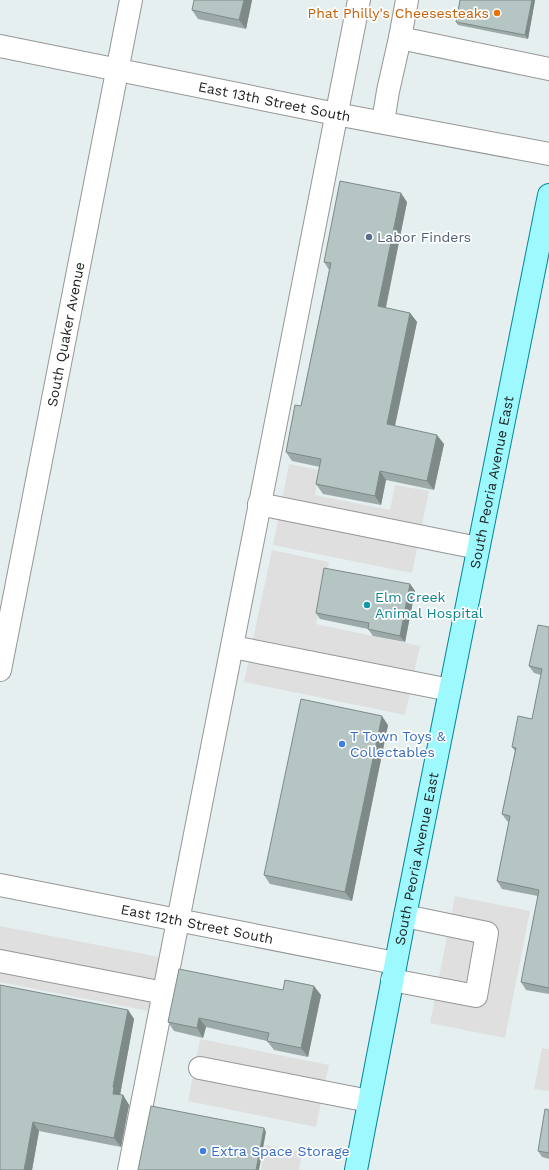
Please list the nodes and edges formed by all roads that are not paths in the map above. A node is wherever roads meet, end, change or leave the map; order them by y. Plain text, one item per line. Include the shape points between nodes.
1 (131, 0) edge
2 (359, 0) edge
3 (407, 0) edge
4 (400, 38) junction
5 (0, 46) edge
6 (549, 69) edge
7 (118, 70) junction
8 (336, 114) junction
9 (383, 122) junction
10 (549, 154) edge
11 (549, 195) edge
12 (259, 504) junction
13 (478, 548) junction
14 (6, 607) edge
15 (233, 647) junction
16 (0, 670) edge
17 (450, 690) junction
18 (0, 885) edge
19 (405, 916) junction
20 (178, 920) junction
21 (0, 961) edge
22 (394, 972) junction
23 (164, 993) junction
24 (200, 1068) dead end
25 (369, 1101) junction
26 (129, 1170) edge
27 (356, 1170) edge

1 - 7 street, South Quaker Avenue
2 - 8 street
3 - 4 street
4 - 6 street
4 - 9 street
5 - 7 street, East 13th Street South
7 - 8 street, East 13th Street South
7 - 14 street, South Quaker Avenue
8 - 9 street, East 13th Street South
8 - 12 street
9 - 10 street, East 13th Street South
11 - 13 main road, South Peoria Avenue East
12 - 13 street
12 - 15 street
13 - 17 main road, South Peoria Avenue East
14 - 16 street, South Quaker Avenue
15 - 17 street
15 - 20 street
17 - 19 main road, South Peoria Avenue East
18 - 20 street, East 12th Street South
19 - 22 main road, South Peoria Avenue East
19 - 22 street, East 12th Street South via 487,933 476,996
20 - 22 street, East 12th Street South
20 - 23 street
21 - 23 street
22 - 25 main road, South Peoria Avenue East
23 - 26 street
24 - 25 street
25 - 27 main road, South Peoria Avenue East

